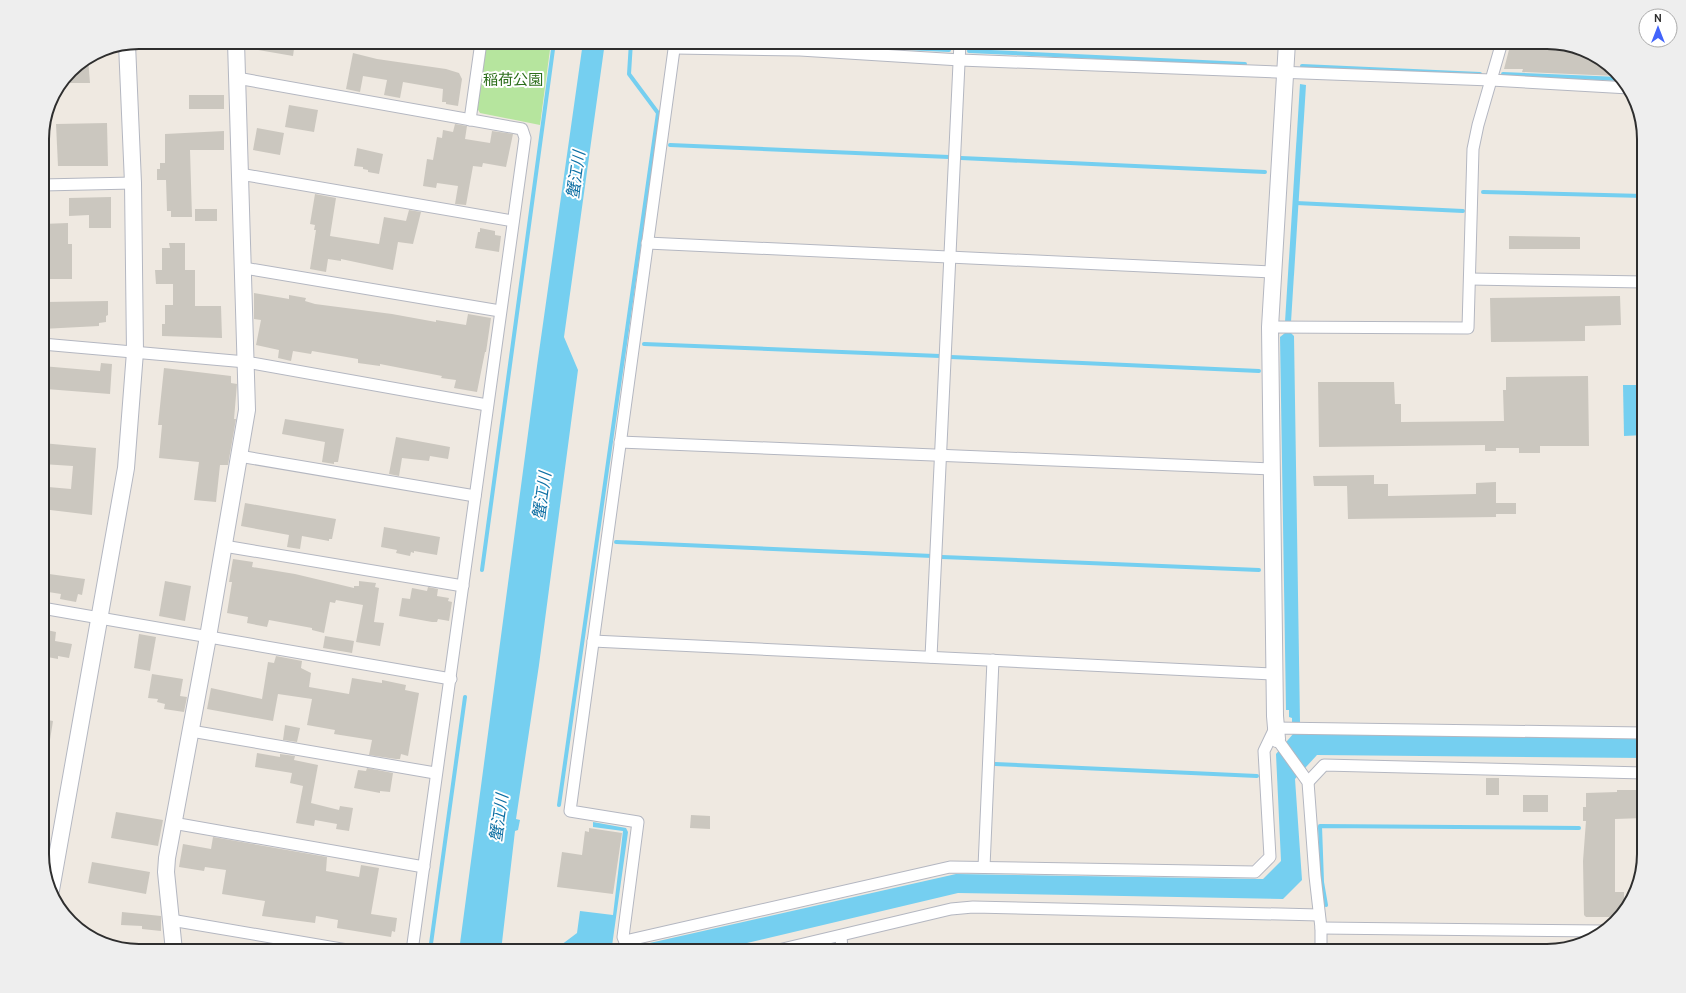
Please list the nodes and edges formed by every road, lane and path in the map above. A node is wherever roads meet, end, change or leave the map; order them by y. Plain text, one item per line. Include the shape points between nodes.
1 (236, 49) edge
2 (480, 49) edge
3 (674, 49) edge
4 (775, 49) edge
5 (960, 49) edge
6 (1287, 49) edge
7 (1500, 49) edge
8 (126, 50) edge
9 (960, 60) junction
10 (1286, 72) junction
11 (237, 78) junction
12 (1491, 80) junction
13 (1621, 88) edge
14 (470, 120) junction
15 (240, 174) junction
16 (133, 183) junction
17 (49, 185) edge
18 (513, 221) junction
19 (647, 243) junction
20 (950, 257) junction
21 (244, 268) junction
22 (1274, 272) junction
23 (1470, 279) junction
24 (1637, 282) edge
25 (500, 311) junction
26 (1270, 327) junction
27 (49, 345) edge
28 (135, 352) junction
29 (246, 362) junction
30 (487, 405) junction
31 (620, 442) junction
32 (941, 455) junction
33 (239, 456) junction
34 (1273, 469) junction
35 (475, 496) junction
36 (224, 546) junction
37 (463, 586) junction
38 (49, 609) edge
39 (101, 617) junction
40 (208, 637) junction
41 (593, 641) junction
42 (931, 657) junction
43 (993, 660) junction
44 (1274, 674) junction
45 (451, 680) junction
46 (191, 731) junction
47 (1276, 733) junction
48 (1637, 733) edge
49 (435, 773) junction
50 (1637, 773) edge
51 (1307, 780) junction
52 (173, 823) junction
53 (424, 867) junction
54 (984, 867) junction
55 (53, 880) edge
56 (1319, 915) junction
57 (171, 920) junction
58 (1321, 928) junction
59 (1594, 931) edge
60 (841, 936) junction
61 (173, 944) edge
62 (312, 944) edge
63 (413, 944) edge
64 (626, 944) edge
65 (635, 944) edge
66 (805, 944) edge
67 (842, 944) edge
68 (1321, 944) edge

1 - 11 street
2 - 14 street
3 - 19 street
4 - 9 street
5 - 9 street
6 - 10 street
7 - 12 street
8 - 16 street
9 - 10 street
9 - 20 street
10 - 12 street
10 - 22 street
11 - 14 street
11 - 15 street
12 - 13 street
12 - 23 street via 1473,149
14 - 18 street via 522,129 525,138
15 - 18 street
15 - 21 street
16 - 17 street
16 - 28 street
18 - 25 street
19 - 20 street
19 - 31 street
20 - 22 street
20 - 32 street
21 - 25 street
21 - 29 street
22 - 26 street
23 - 24 street
23 - 26 street via 1468,328
25 - 30 street
26 - 34 street
27 - 28 street
28 - 29 street
28 - 39 street via 126,468
29 - 30 street
29 - 33 street via 247,410
30 - 35 street
31 - 32 street
31 - 41 street
32 - 34 street
32 - 42 street
33 - 35 street
33 - 36 street
34 - 44 street
35 - 37 street
36 - 37 street
36 - 40 street
37 - 45 street
38 - 39 street
39 - 40 street
39 - 55 street
40 - 45 street
40 - 46 street
41 - 42 street
41 - 64 street via 570,811 638,822 623,937
42 - 43 street
43 - 44 street
43 - 54 street
44 - 47 street
45 - 49 street
46 - 49 street
46 - 52 street
47 - 48 street
47 - 51 street
47 - 54 street via 1264,751 1270,857 1255,872
49 - 53 street
50 - 51 street via 1324,765
51 - 56 street
52 - 53 street
52 - 57 street via 166,872
53 - 63 street
54 - 65 street via 950,867
56 - 58 street
56 - 60 street via 973,907 951,909
57 - 61 street
57 - 62 street
58 - 59 street
58 - 68 street
60 - 66 street
60 - 67 street

